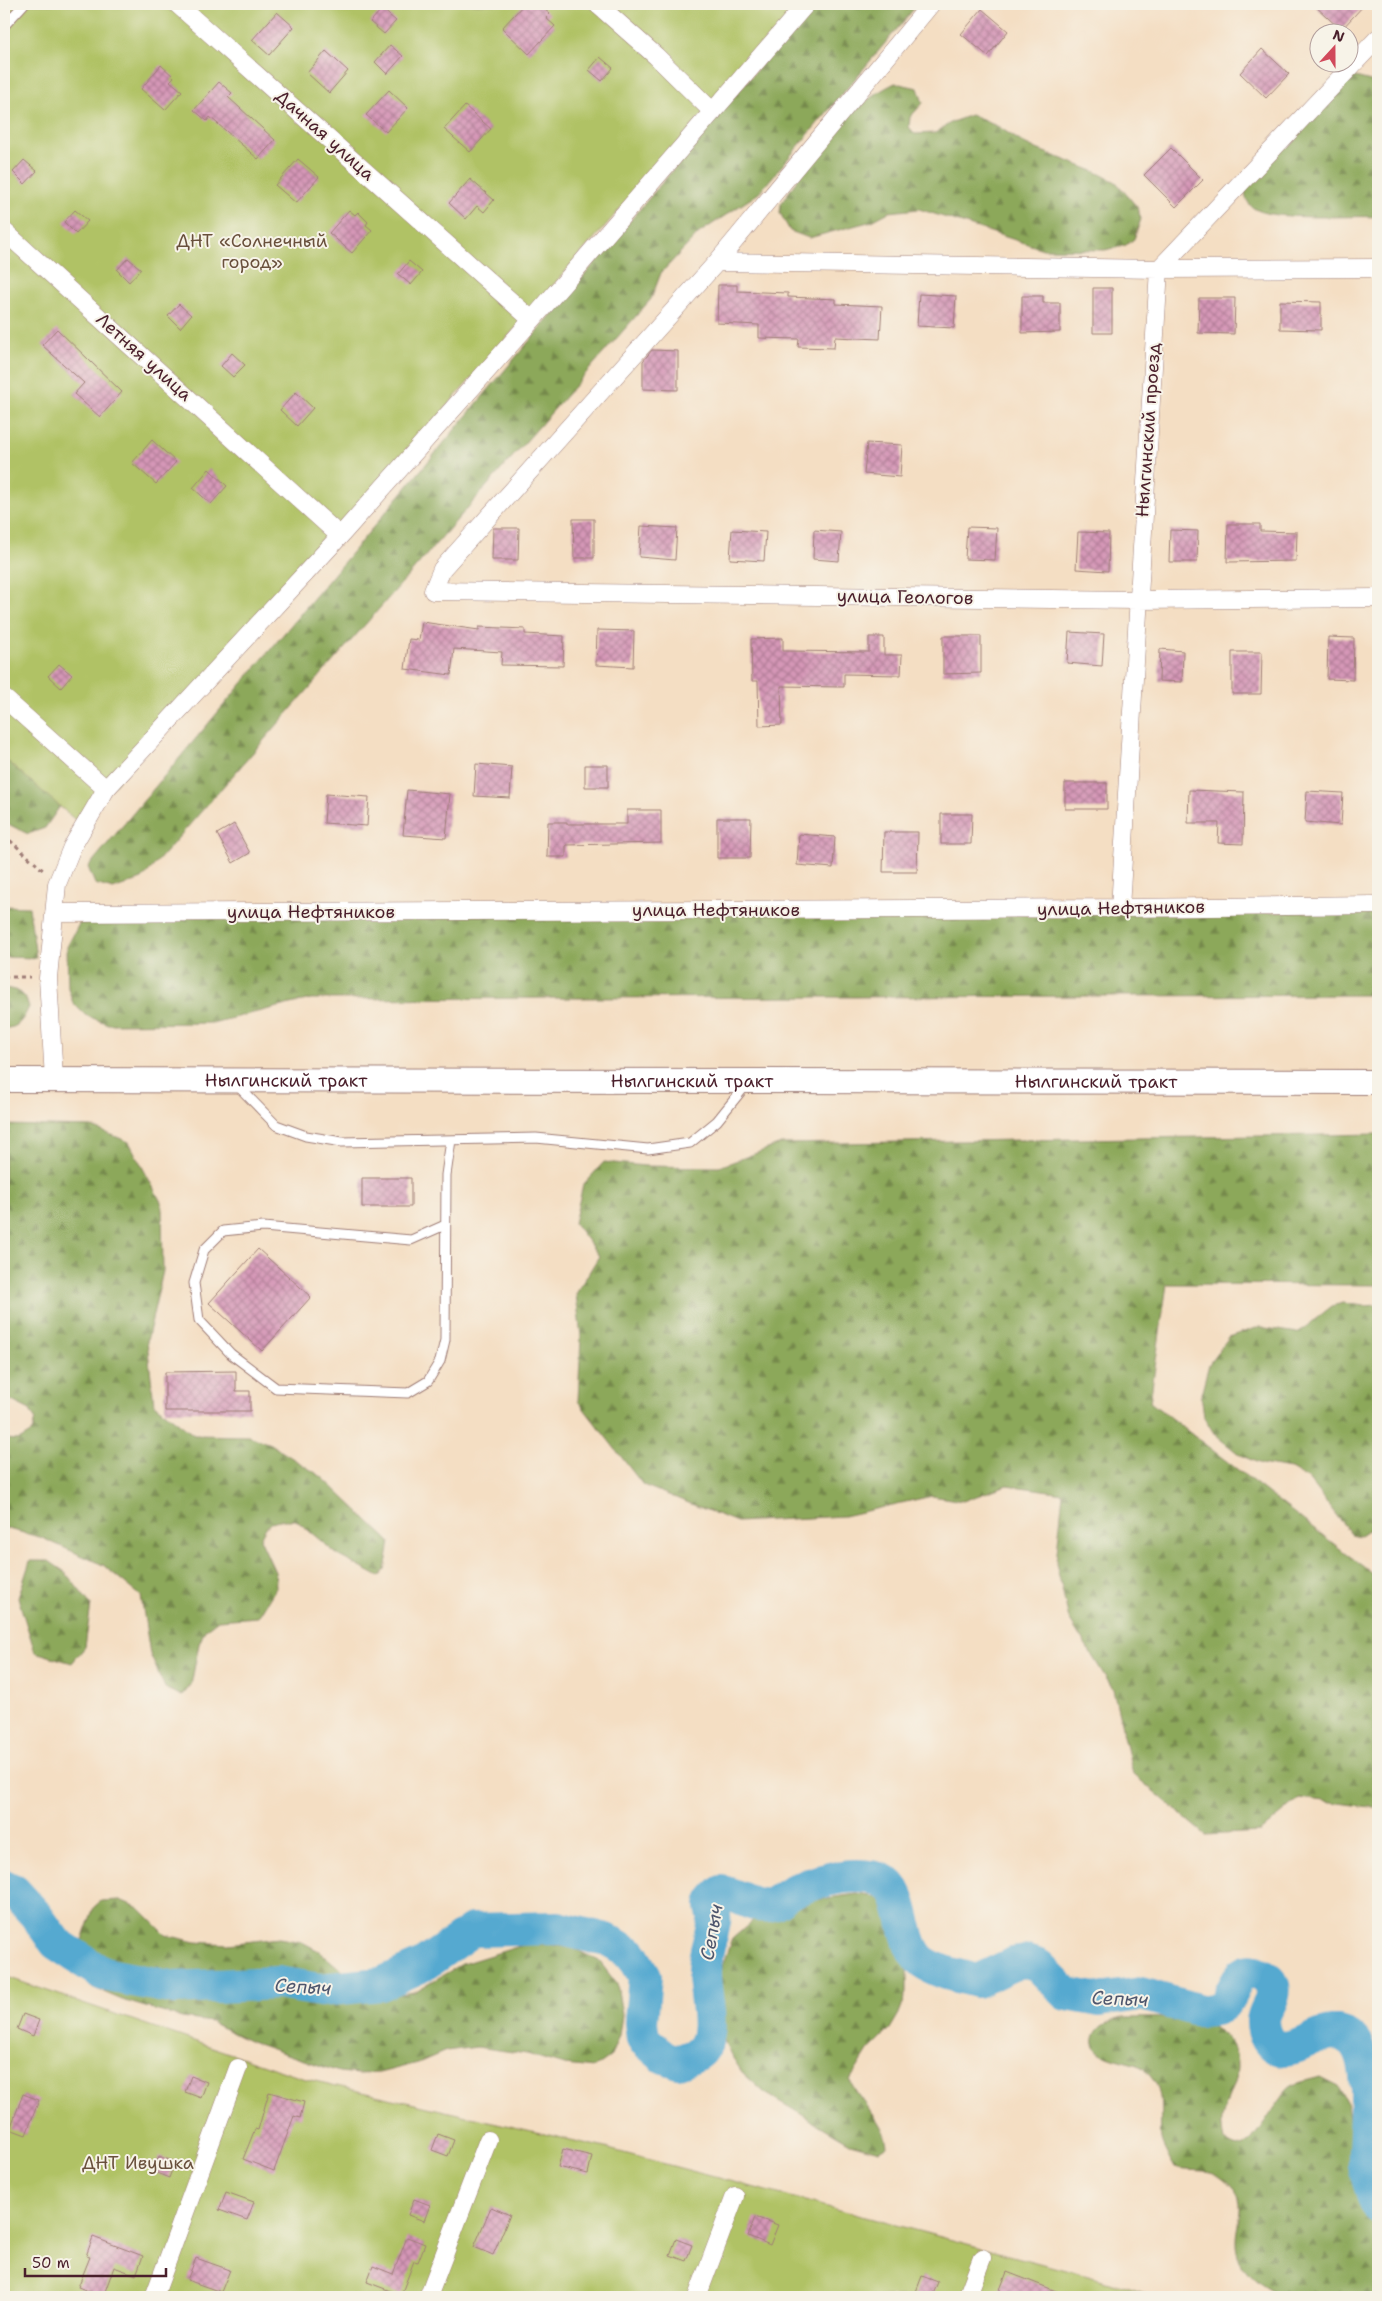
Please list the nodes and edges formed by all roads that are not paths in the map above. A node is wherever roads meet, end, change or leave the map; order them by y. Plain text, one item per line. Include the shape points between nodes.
1 (24, 4) edge
2 (178, 4) edge
3 (597, 4) edge
4 (806, 4) edge
5 (932, 4) edge
6 (4, 26) edge
7 (1378, 38) edge
8 (714, 112) junction
9 (4, 230) edge
10 (717, 262) junction
11 (1378, 268) edge
12 (1159, 269) junction
13 (532, 320) junction
14 (340, 536) junction
15 (1378, 598) edge
16 (1137, 600) junction
17 (4, 698) edge
18 (106, 789) junction
19 (1378, 905) edge
20 (1120, 908) junction
21 (54, 913) junction
22 (54, 1079) junction
23 (4, 1080) edge
24 (234, 1081) junction
25 (748, 1081) junction
26 (1378, 1082) edge
27 (451, 1140) junction
28 (446, 1225) junction
29 (238, 2068) dead end
30 (488, 2140) dead end
31 (735, 2196) dead end
32 (982, 2258) dead end
33 (154, 2297) edge
34 (428, 2297) edge
35 (697, 2297) edge
36 (967, 2297) edge

1 - 6 lane
2 - 13 street, Дачная улица
3 - 8 street
4 - 8 street
5 - 10 street
7 - 12 street
8 - 13 street
9 - 14 street, Летняя улица
10 - 12 street
10 - 16 street, улица Геологов via 442,569 433,591
11 - 12 street
12 - 16 street, Нылгинский проезд
13 - 14 street
14 - 18 street
15 - 16 street, улица Геологов
16 - 20 street, Нылгинский проезд
17 - 18 street
18 - 21 street via 72,847 57,884
19 - 20 street, улица Нефтяников
20 - 21 street, улица Нефтяников
21 - 22 street via 48,978
22 - 23 main road, Нылгинский тракт
22 - 24 main road, Нылгинский тракт
24 - 25 main road, Нылгинский тракт
24 - 27 lane via 276,1125 306,1136 342,1142
25 - 26 main road, Нылгинский тракт
25 - 27 lane via 716,1121 690,1143 648,1150 536,1138
27 - 28 lane via 446,1174
28 - 28 lane via 445,1340 440,1361 428,1381 408,1393 276,1388 231,1354 199,1320 194,1282 204,1250 223,1231 263,1227 411,1240
29 - 33 street
30 - 34 street
31 - 35 street
32 - 36 street

